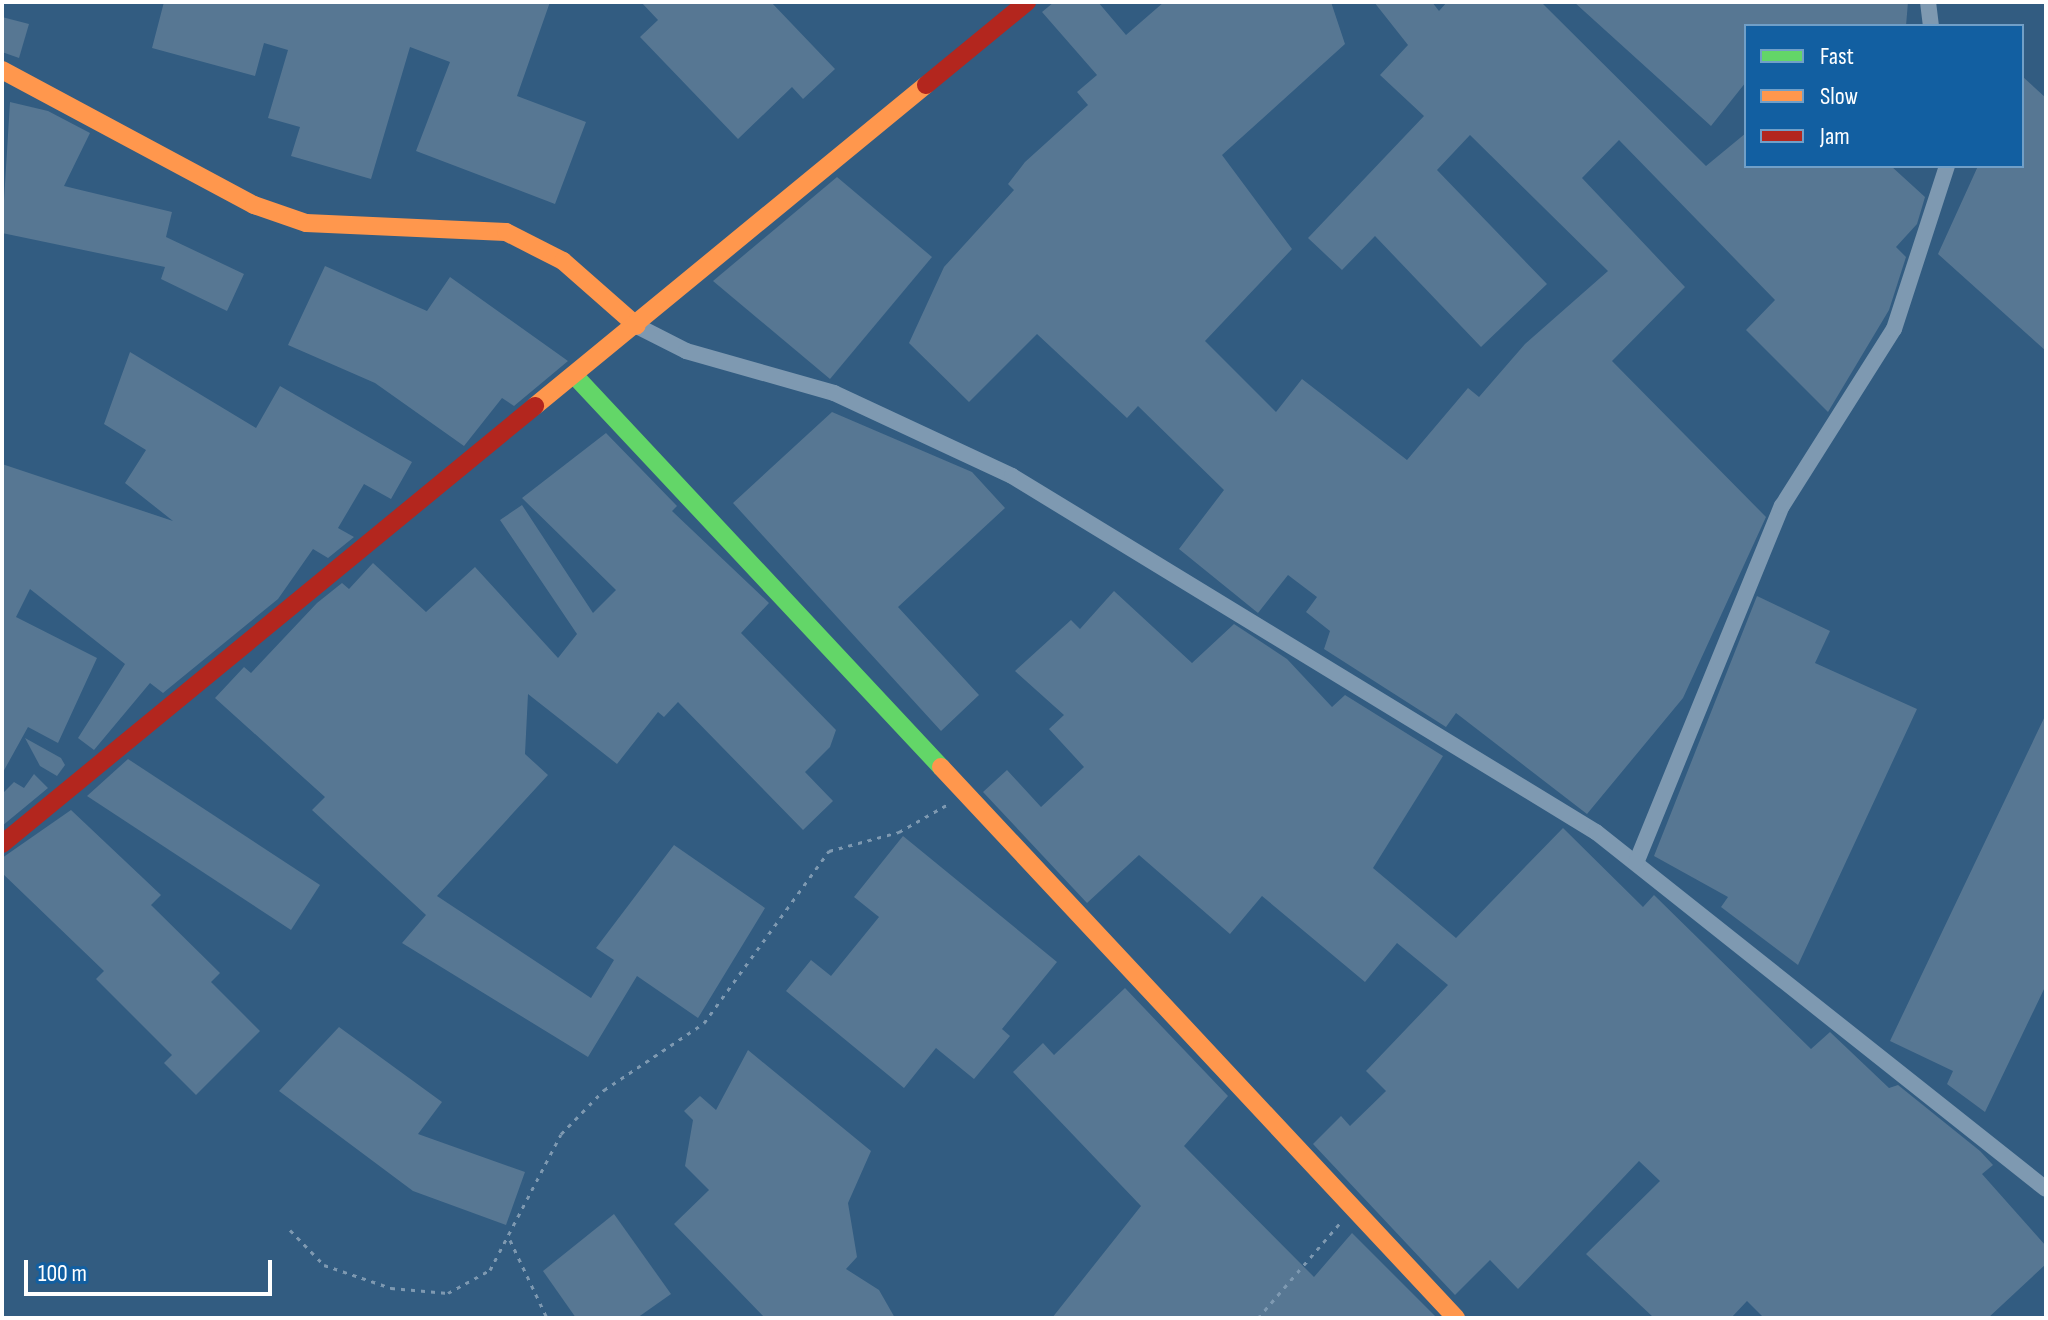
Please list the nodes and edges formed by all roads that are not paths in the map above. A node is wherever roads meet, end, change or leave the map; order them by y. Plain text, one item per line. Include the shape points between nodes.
1 (1027, 2) edge
2 (1928, 2) edge
3 (1931, 24) edge
4 (2, 70) edge
5 (1946, 168) edge
6 (637, 326) junction
7 (575, 376) junction
8 (2, 844) edge
9 (1636, 863) junction
10 (2046, 1189) edge
11 (1456, 1318) edge

1 - 6 street
2 - 3 street
4 - 6 street via 254,205 306,223 363,231 506,232 563,261
5 - 9 street via 1894,329 1782,506
6 - 7 street
6 - 9 street via 686,351 834,393 1012,476
7 - 8 street
7 - 11 street
9 - 10 street

